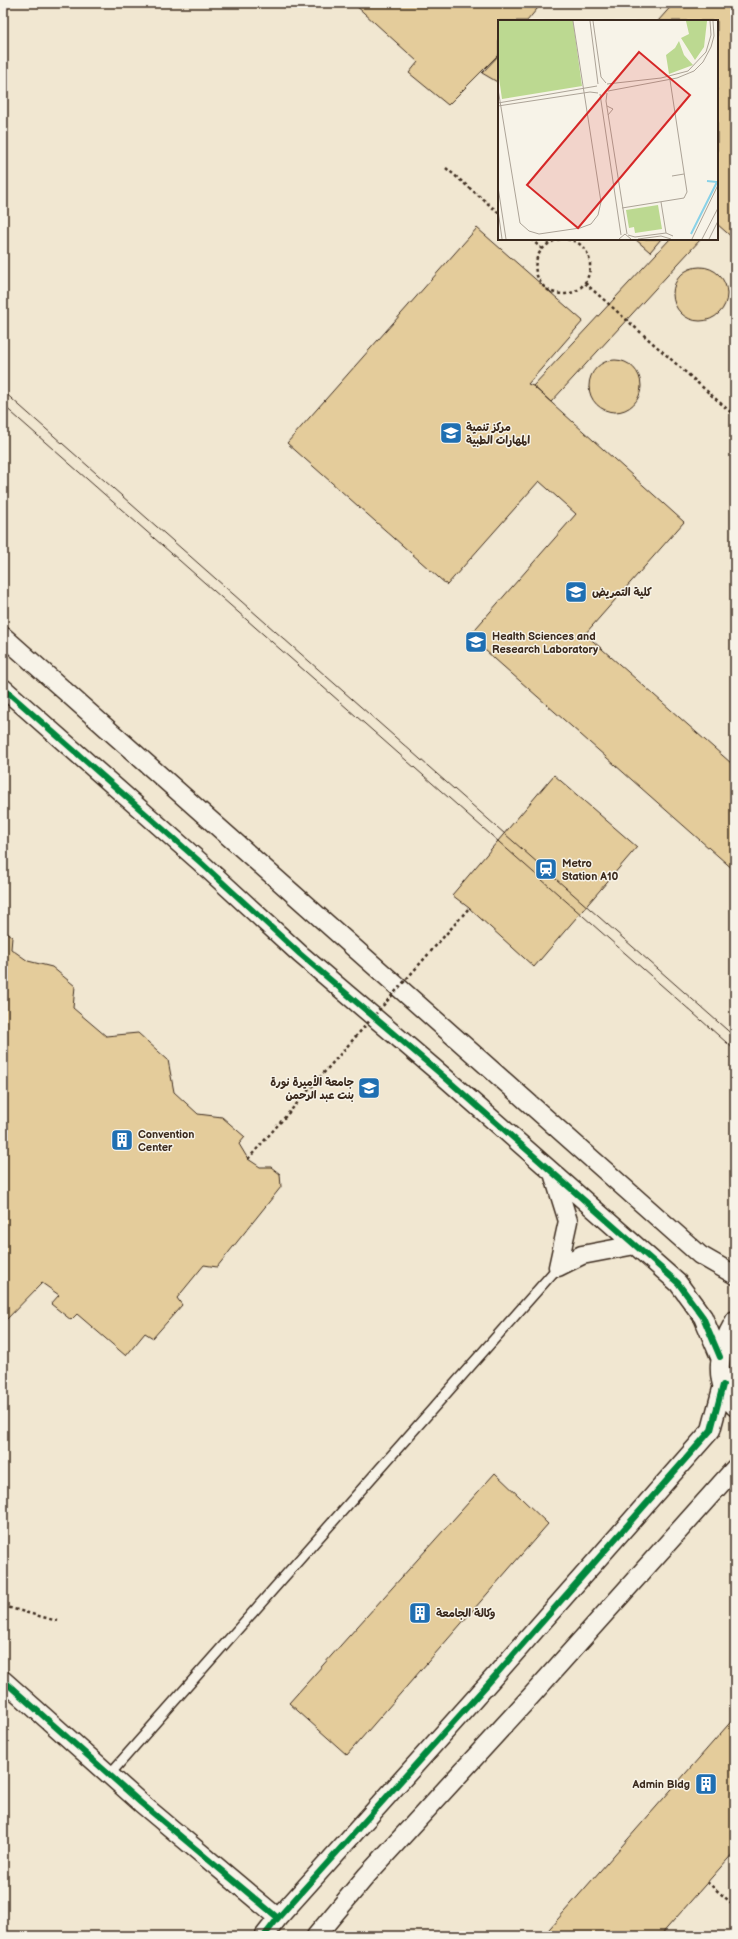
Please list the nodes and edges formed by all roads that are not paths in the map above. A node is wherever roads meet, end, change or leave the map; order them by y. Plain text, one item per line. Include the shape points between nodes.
1 (3, 636) edge
2 (3, 688) edge
3 (553, 1172) junction
4 (635, 1245) junction
5 (558, 1267) junction
6 (735, 1275) edge
7 (735, 1320) edge
8 (720, 1357) junction
9 (723, 1385) junction
10 (735, 1407) edge
11 (735, 1468) edge
12 (3, 1680) edge
13 (109, 1774) junction
14 (278, 1918) junction
15 (264, 1936) edge
16 (316, 1936) edge

1 - 6 street via 700,1255
2 - 3 street via 300,954
3 - 4 street
3 - 5 street via 568,1222
4 - 5 street via 582,1255
4 - 8 street via 678,1283 703,1317
5 - 13 lane
7 - 8 street via 725,1337
8 - 9 street
9 - 10 street
9 - 14 street via 711,1430
11 - 16 street via 367,1875
12 - 13 street
13 - 14 street
14 - 15 street

